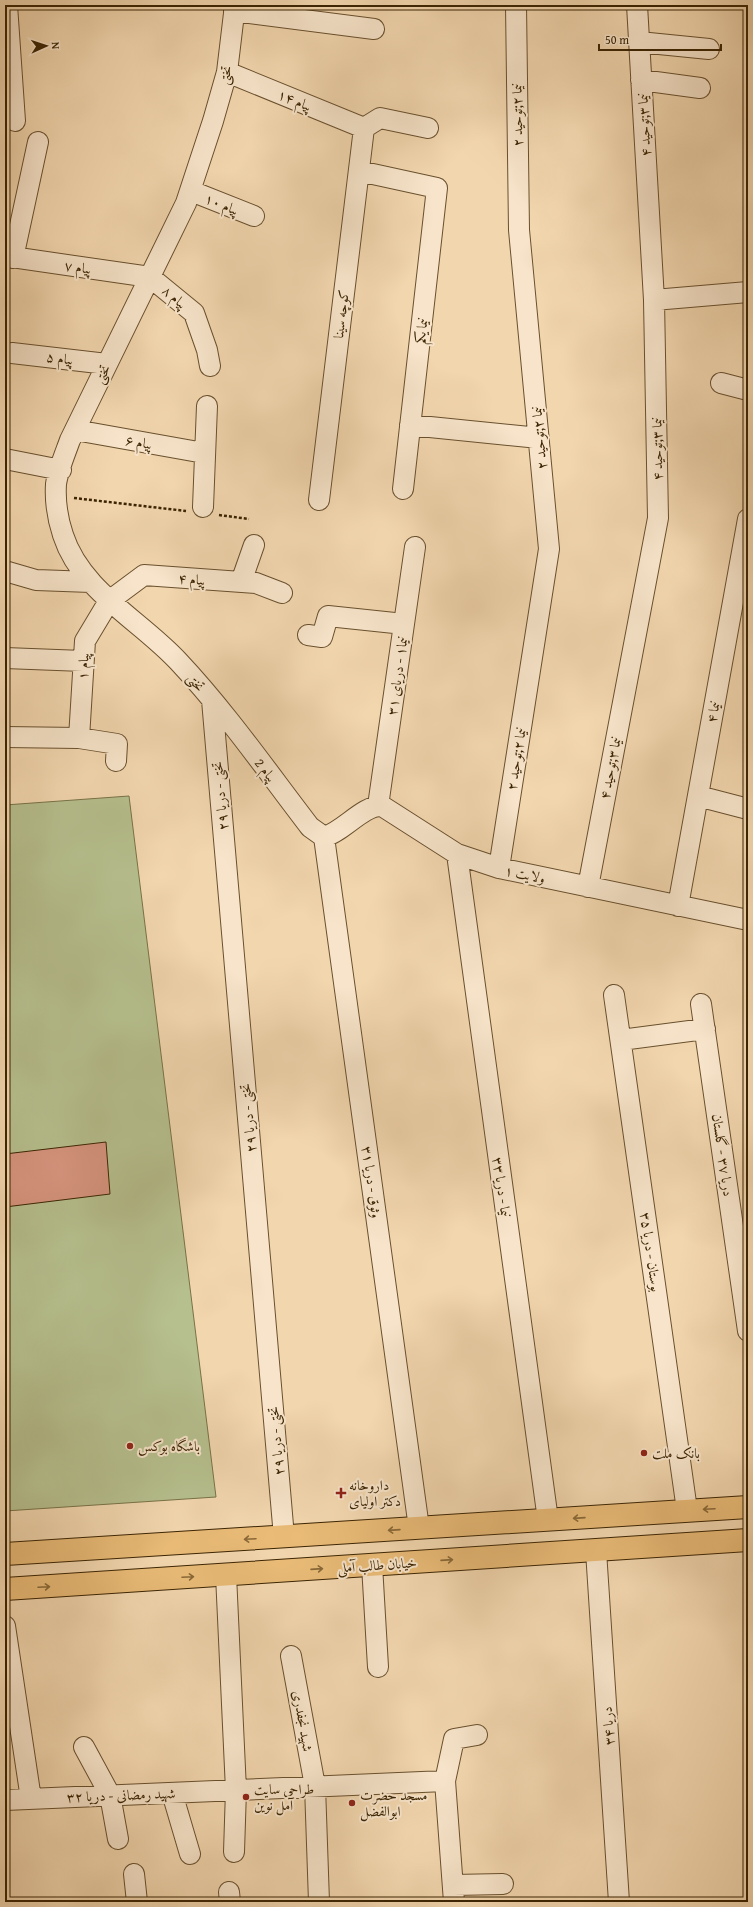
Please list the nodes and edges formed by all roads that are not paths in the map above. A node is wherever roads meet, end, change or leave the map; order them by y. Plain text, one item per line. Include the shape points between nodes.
1 (7, 5) edge
2 (516, 5) edge
3 (637, 5) edge
4 (234, 8) edge
5 (374, 29) dead end
6 (639, 42) junction
7 (709, 49) dead end
8 (226, 72) junction
9 (642, 80) junction
10 (700, 88) dead end
11 (15, 121) dead end
12 (364, 128) junction
13 (428, 128) dead end
14 (38, 142) dead end
15 (359, 171) junction
16 (191, 191) junction
17 (254, 216) dead end
18 (9, 257) edge
19 (150, 277) junction
20 (748, 292) edge
21 (654, 300) junction
22 (12, 353) dead end
23 (107, 364) junction
24 (210, 366) dead end
25 (721, 383) dead end
26 (748, 390) edge
27 (206, 406) dead end
28 (410, 425) junction
29 (75, 430) junction
30 (539, 438) junction
31 (204, 454) junction
32 (5, 459) edge
33 (61, 470) junction
34 (402, 489) dead end
35 (318, 500) dead end
36 (202, 511) road end
37 (748, 518) edge
38 (254, 545) dead end
39 (415, 547) dead end
40 (5, 571) edge
41 (91, 582) junction
42 (241, 582) junction
43 (282, 593) dead end
44 (108, 601) junction
45 (404, 624) junction
46 (308, 635) dead end
47 (5, 658) edge
48 (83, 661) junction
49 (212, 700) junction
50 (5, 737) edge
51 (79, 738) junction
52 (116, 760) dead end
53 (698, 796) junction
54 (378, 806) junction
55 (748, 809) edge
56 (324, 837) junction
57 (457, 854) junction
58 (499, 868) junction
59 (588, 887) junction
60 (678, 906) junction
61 (748, 920) edge
62 (614, 994) dead end
63 (701, 1004) dead end
64 (705, 1030) junction
65 (621, 1040) junction
66 (748, 1331) edge
67 (748, 1507) edge
68 (686, 1510) junction
69 (548, 1520) junction
70 (419, 1528) junction
71 (284, 1537) junction
72 (748, 1540) edge
73 (166, 1544) junction
74 (73, 1550) junction
75 (596, 1551) junction
76 (5, 1554) edge
77 (372, 1565) junction
78 (226, 1575) junction
79 (159, 1579) junction
80 (80, 1585) junction
81 (5, 1589) edge
82 (5, 1626) edge
83 (291, 1656) dead end
84 (378, 1667) dead end
85 (477, 1735) dead end
86 (84, 1747) dead end
87 (445, 1781) junction
88 (315, 1786) junction
89 (236, 1790) junction
90 (172, 1792) junction
91 (110, 1795) junction
92 (31, 1799) junction
93 (5, 1800) edge
94 (118, 1840) dead end
95 (234, 1852) dead end
96 (190, 1854) dead end
97 (134, 1874) dead end
98 (503, 1884) dead end
99 (453, 1894) edge
100 (136, 1902) edge
101 (319, 1902) edge
102 (619, 1902) edge

1 - 11 street
2 - 30 street, نیما ۲;توحید ۲ via 519,230
3 - 6 street, نیما ۳;توحید ۴
4 - 5 street
4 - 8 street, تختی
6 - 7 street
6 - 9 street, نیما ۳;توحید ۴
8 - 12 street, پیام ۱۴
8 - 16 street, تختی
9 - 10 street
9 - 21 street, نیما ۳;توحید ۴
12 - 13 street via 380,118
12 - 15 street, کوچه سینا
14 - 18 street
15 - 28 street, نیما یکم via 437,188
15 - 35 street, کوچه سینا
16 - 17 street, پیام ۱۰
16 - 19 street, تختی
18 - 19 street, پیام ۷
19 - 23 street, تختی
19 - 24 street, پیام ۸ via 194,313
20 - 21 street
21 - 59 street, نیما ۳;توحید ۴ via 658,518
22 - 23 street, پیام ۵
23 - 29 street, تختی
25 - 26 street
27 - 31 street
28 - 30 street
28 - 34 street
29 - 31 street, پیام ۶
29 - 33 street, تختی
30 - 58 street, نیما ۲;توحید ۲ via 549,549
31 - 36 street
32 - 33 street
33 - 41 street, تختی via 56,483 58,517 63,536
37 - 53 street, نیما ۴
38 - 42 street
39 - 45 street, نیما۱ - دریای ۳۱
40 - 41 street via 36,580
41 - 44 street, تختی
42 - 43 street, پیام ۴ via 256,583
42 - 44 street, پیام ۴ via 144,575
44 - 48 street, پیام ۱ via 85,641
44 - 49 street, تختی via 163,646
45 - 46 street via 328,616 322,637
45 - 54 street, نیما۱ - دریای ۳۱
47 - 48 street
48 - 51 street, پیام ۱
49 - 56 street, پیام 2 via 310,827
49 - 71 street, تختی - دریا ۲۹
50 - 51 street
51 - 52 street via 117,744
53 - 55 street
53 - 60 street, نیما ۴
54 - 56 street
54 - 57 street, ولایت ۱ via 385,807
56 - 70 street, وثوق - دریا ۳۱
57 - 58 street, ولایت ۱
57 - 69 street, نیما - دریا ۳۳
58 - 59 street, ولایت ۱
59 - 60 street, ولایت ۱
60 - 61 street, ولایت ۱
62 - 65 street, بوستان - دریا ۳۵
63 - 64 street, دریا ۳۷ - گلستان
64 - 65 street
64 - 66 street, دریا ۳۷ - گلستان
65 - 68 street, بوستان - دریا ۳۵
67 -> 68 main road
68 -> 69 main road
69 - 70 main road
70 -> 71 main road
71 -> 73 main road
72 - 75 main road, خیابان طالب آملی
73 - 74 main road
73 - 79 main road via 153,1549 143,1562 143,1570
74 - 76 main road
74 - 80 main road via 88,1558 94,1571
77 -> 75 main road, خیابان طالب آملی
75 - 102 street, دریا ۳۴
78 -> 77 main road, خیابان طالب آملی
77 - 84 street
79 -> 78 main road, خیابان طالب آملی
78 - 89 street
79 - 80 main road, خیابان طالب آملی
81 -> 80 main road, خیابان طالب آملی
82 - 92 street
83 - 88 street, شهید نجفدری
85 - 87 street via 454,1739
86 - 91 street
87 - 88 street, شهید رمضانی - دریا ۳۲
87 - 99 street
88 - 89 street, شهید رمضانی - دریا ۳۲
88 - 101 street, شهید نجفدری
89 - 90 street, شهید رمضانی - دریا ۳۲
89 - 95 street
90 - 91 street, شهید رمضانی - دریا ۳۲
90 - 96 street
91 - 92 street, شهید رمضانی - دریا ۳۲
91 - 94 street
92 - 93 street, شهید رمضانی - دریا ۳۲
97 - 100 street
98 - 99 street

